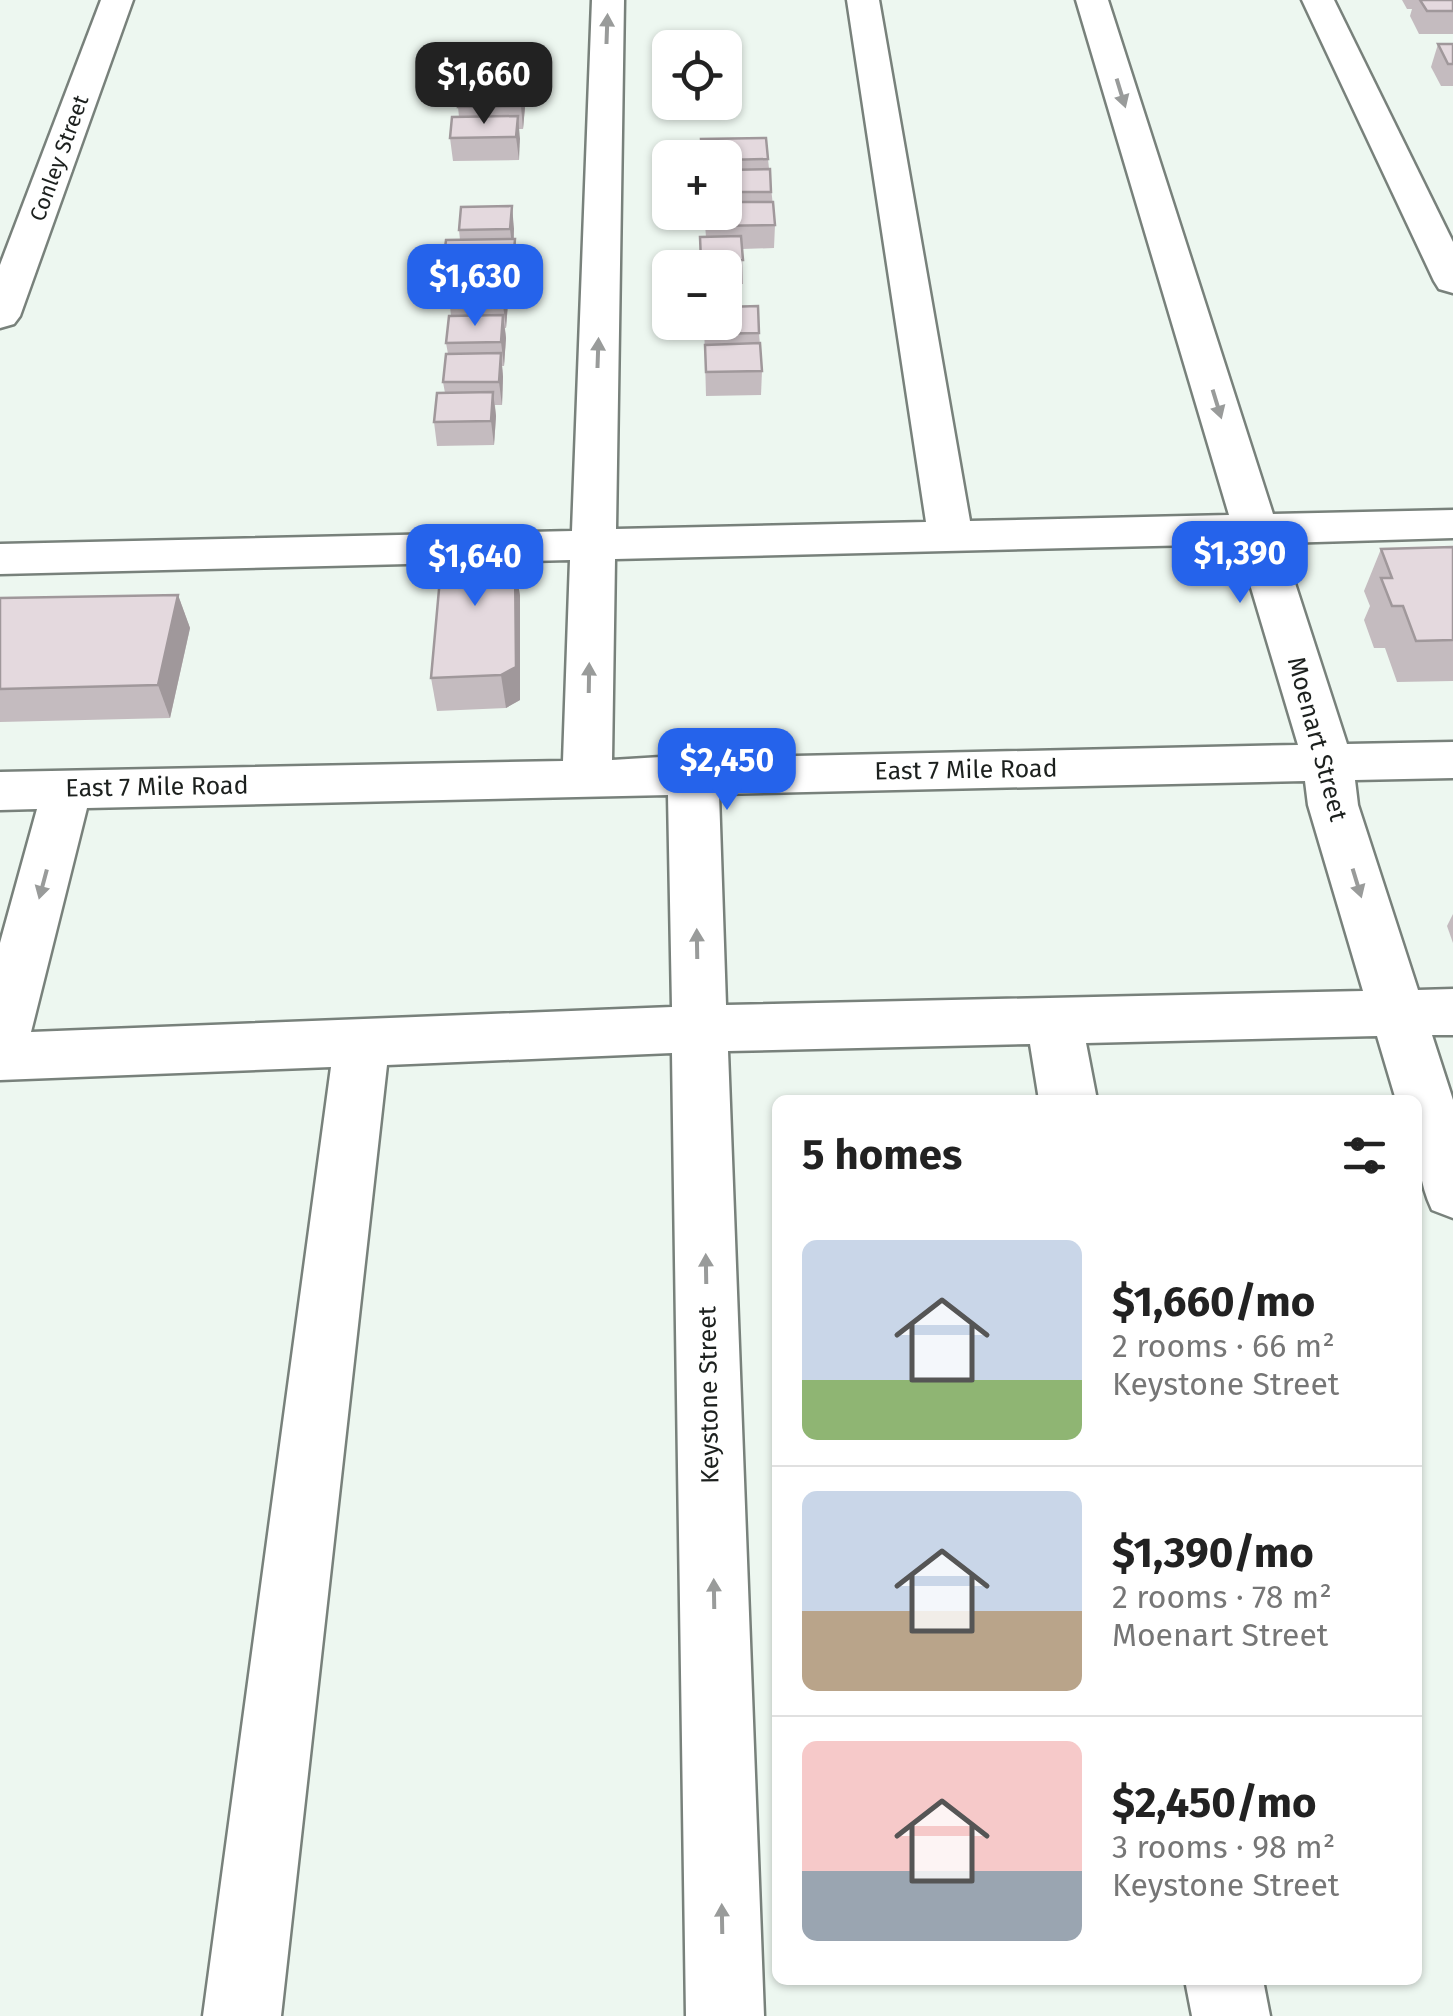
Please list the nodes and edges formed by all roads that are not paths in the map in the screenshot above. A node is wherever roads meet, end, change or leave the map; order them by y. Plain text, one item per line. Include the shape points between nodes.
1 (117, 0) edge
2 (608, 0) edge
3 (864, 0) edge
4 (1092, 0) edge
5 (1318, 0) edge
6 (1453, 281) edge
7 (0, 316) edge
8 (1453, 524) edge
9 (1254, 526) junction
10 (950, 536) junction
11 (592, 547) junction
12 (0, 559) edge
13 (1453, 760) edge
14 (1328, 763) junction
15 (693, 773) junction
16 (587, 776) junction
17 (67, 789) junction
18 (0, 791) edge
19 (1453, 1012) edge
20 (1398, 1014) junction
21 (1054, 1021) junction
22 (700, 1030) junction
23 (362, 1042) junction
24 (0, 1046) edge
25 (0, 1057) edge
26 (1067, 1095) edge
27 (1453, 1192) edge
28 (1225, 1985) edge
29 (242, 2016) edge
30 (724, 2016) edge
31 (1231, 2016) edge

1 - 7 street, Conley Street
11 -> 2 street
3 - 10 street
4 -> 9 street, Moenart Street
5 - 6 street
8 - 9 street
9 - 10 street
9 - 14 street, Moenart Street
10 - 11 street
11 - 12 street
16 -> 11 street
13 - 14 street, East 7 Mile Road
14 - 15 street, East 7 Mile Road
14 -> 20 street, Moenart Street via 1334,806
15 - 16 street, East 7 Mile Road
22 -> 15 street, Keystone Street
16 - 17 street, East 7 Mile Road
17 - 18 street, East 7 Mile Road
17 -> 24 street
19 - 20 street
20 - 21 street
20 - 27 street, Moenart Street
21 - 22 street
21 - 26 street
22 - 23 street
30 -> 22 street, Keystone Street
23 - 25 street
23 - 29 street
28 - 31 street

